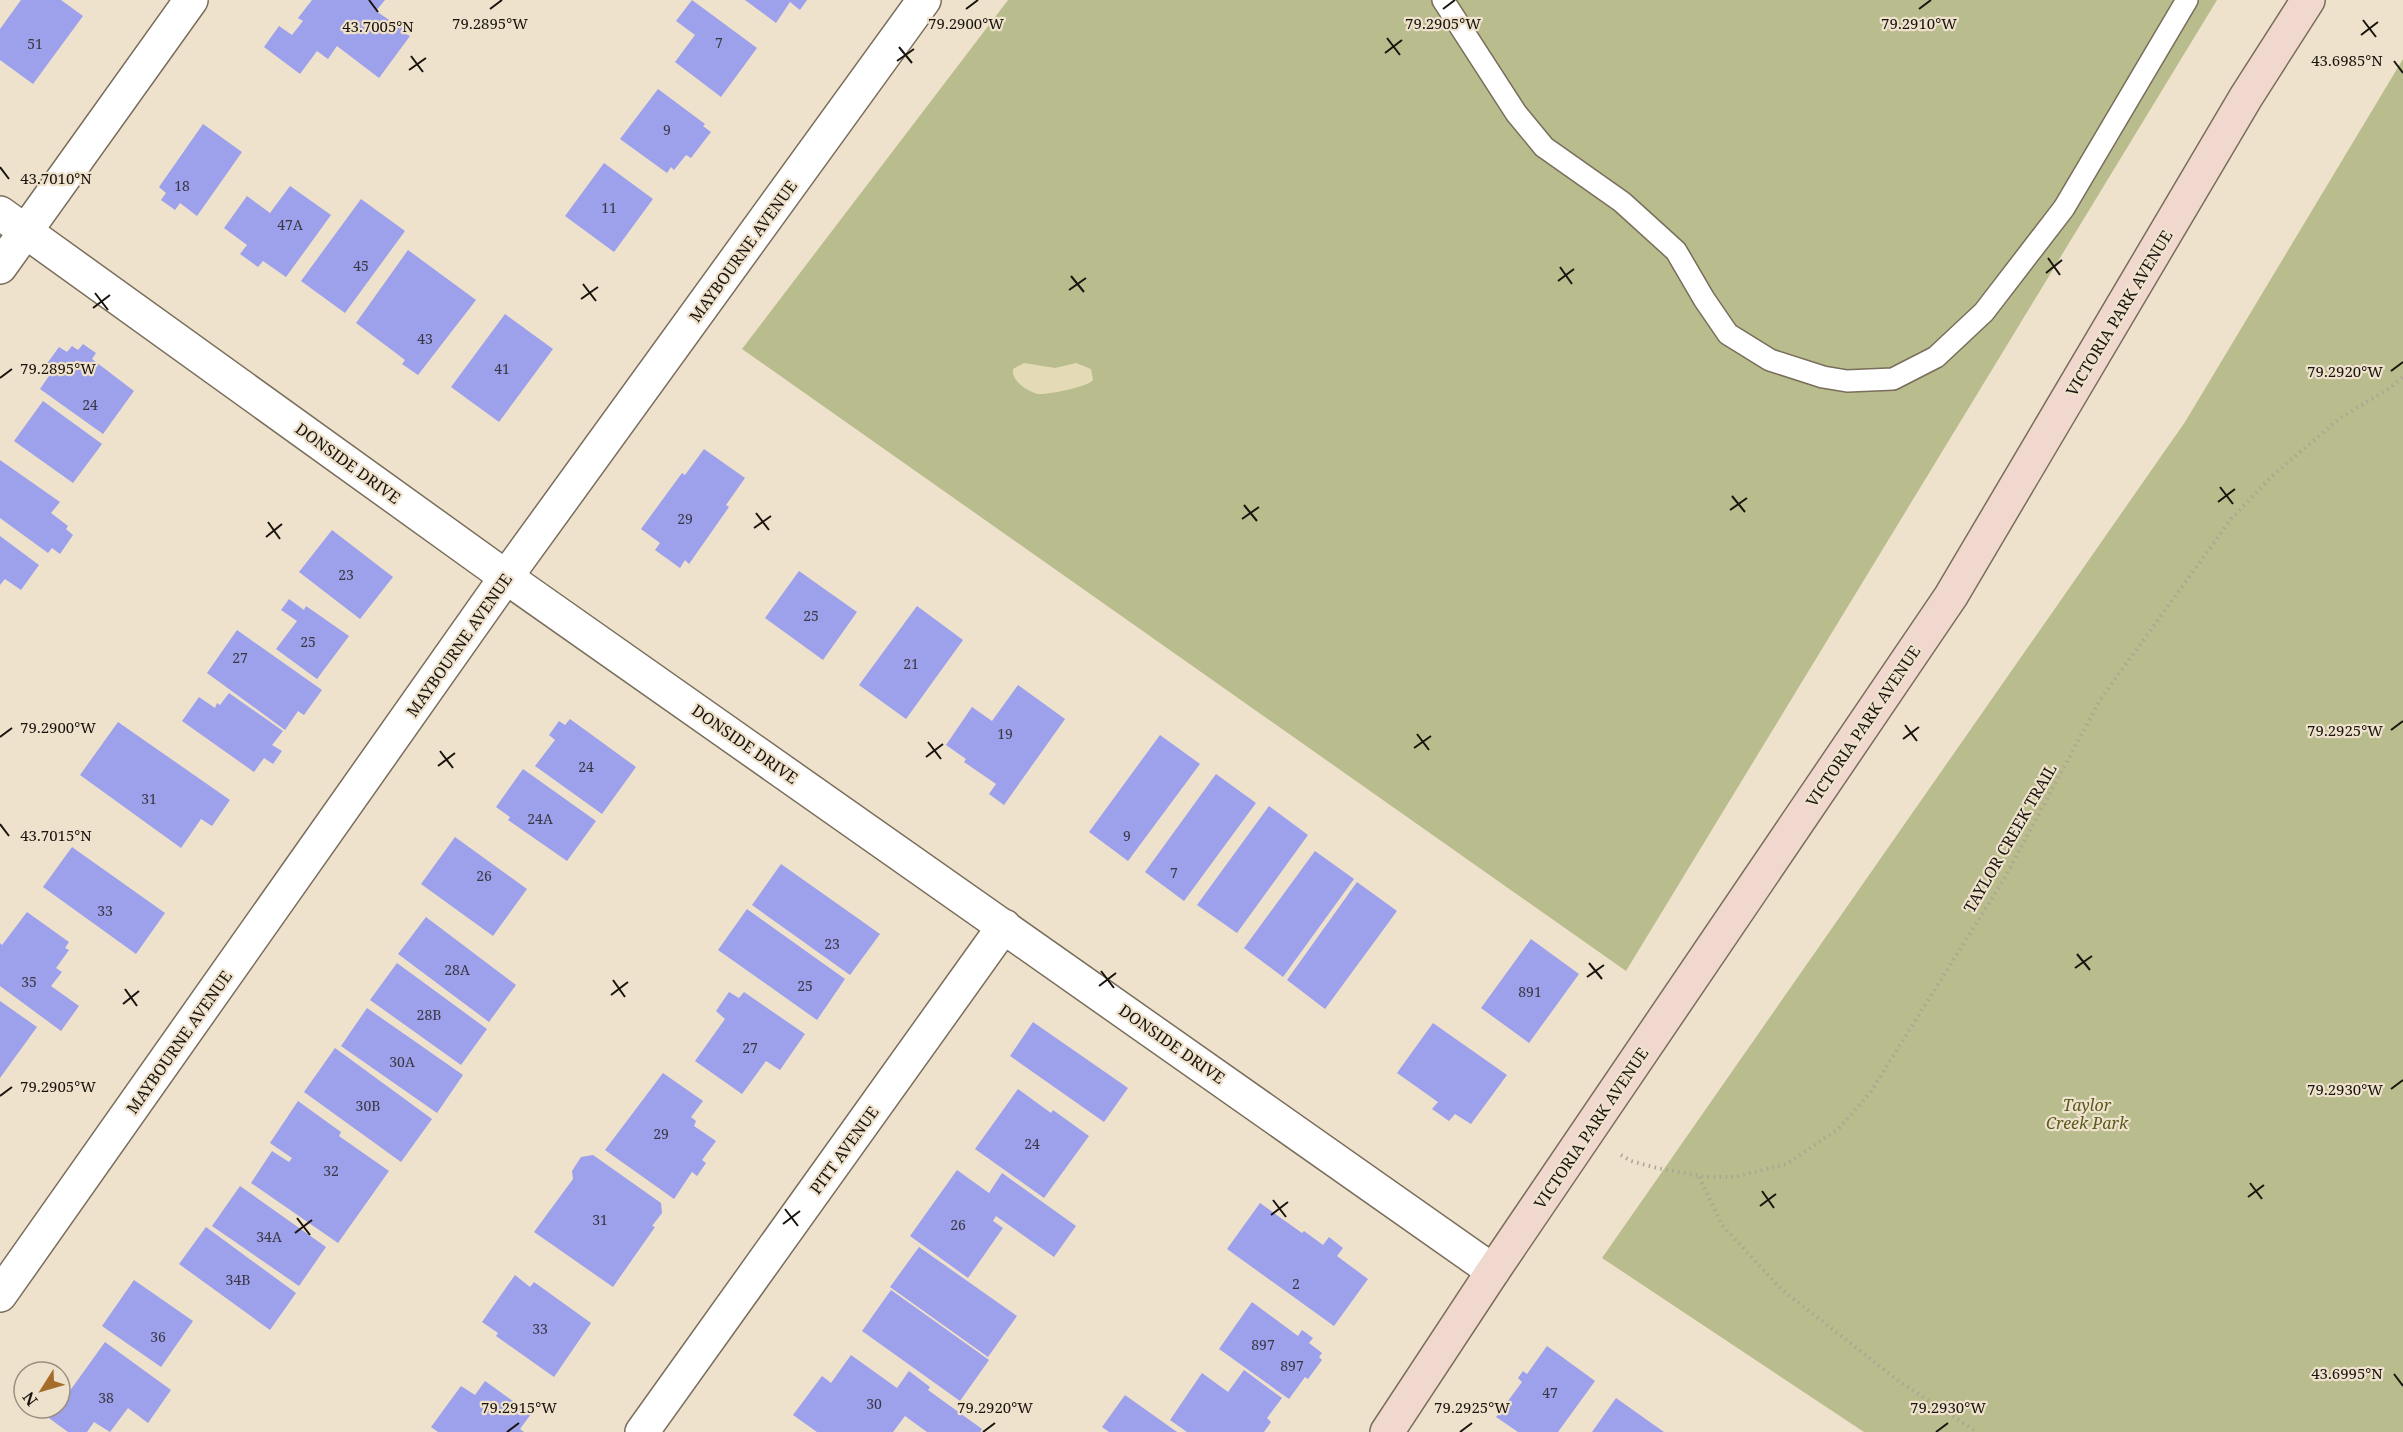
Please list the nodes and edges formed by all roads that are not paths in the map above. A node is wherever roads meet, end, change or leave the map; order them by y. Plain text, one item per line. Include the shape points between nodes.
1 (191, 0) edge
2 (924, 0) edge
3 (1443, 0) edge
4 (2187, 0) edge
5 (2308, 0) edge
6 (13, 222) edge
7 (0, 267) edge
8 (506, 577) junction
9 (1004, 926) junction
10 (1493, 1271) junction
11 (0, 1295) edge
12 (642, 1432) edge
13 (1387, 1432) edge

1 - 6 street via 59,182
2 - 8 street, MAYBOURNE AVENUE
3 - 4 lane via 1516,113 1544,147 1622,202 1676,251 1728,333 1770,360 1847,381 1893,379 1936,357 1984,312 2064,208
5 - 10 main road, VICTORIA PARK AVENUE via 2246,97 1951,596
6 - 7 street
6 - 8 street, DONSIDE DRIVE
8 - 9 street, DONSIDE DRIVE
8 - 11 street, MAYBOURNE AVENUE
9 - 10 street, DONSIDE DRIVE
9 - 12 street, PITT AVENUE
10 - 13 main road, VICTORIA PARK AVENUE

